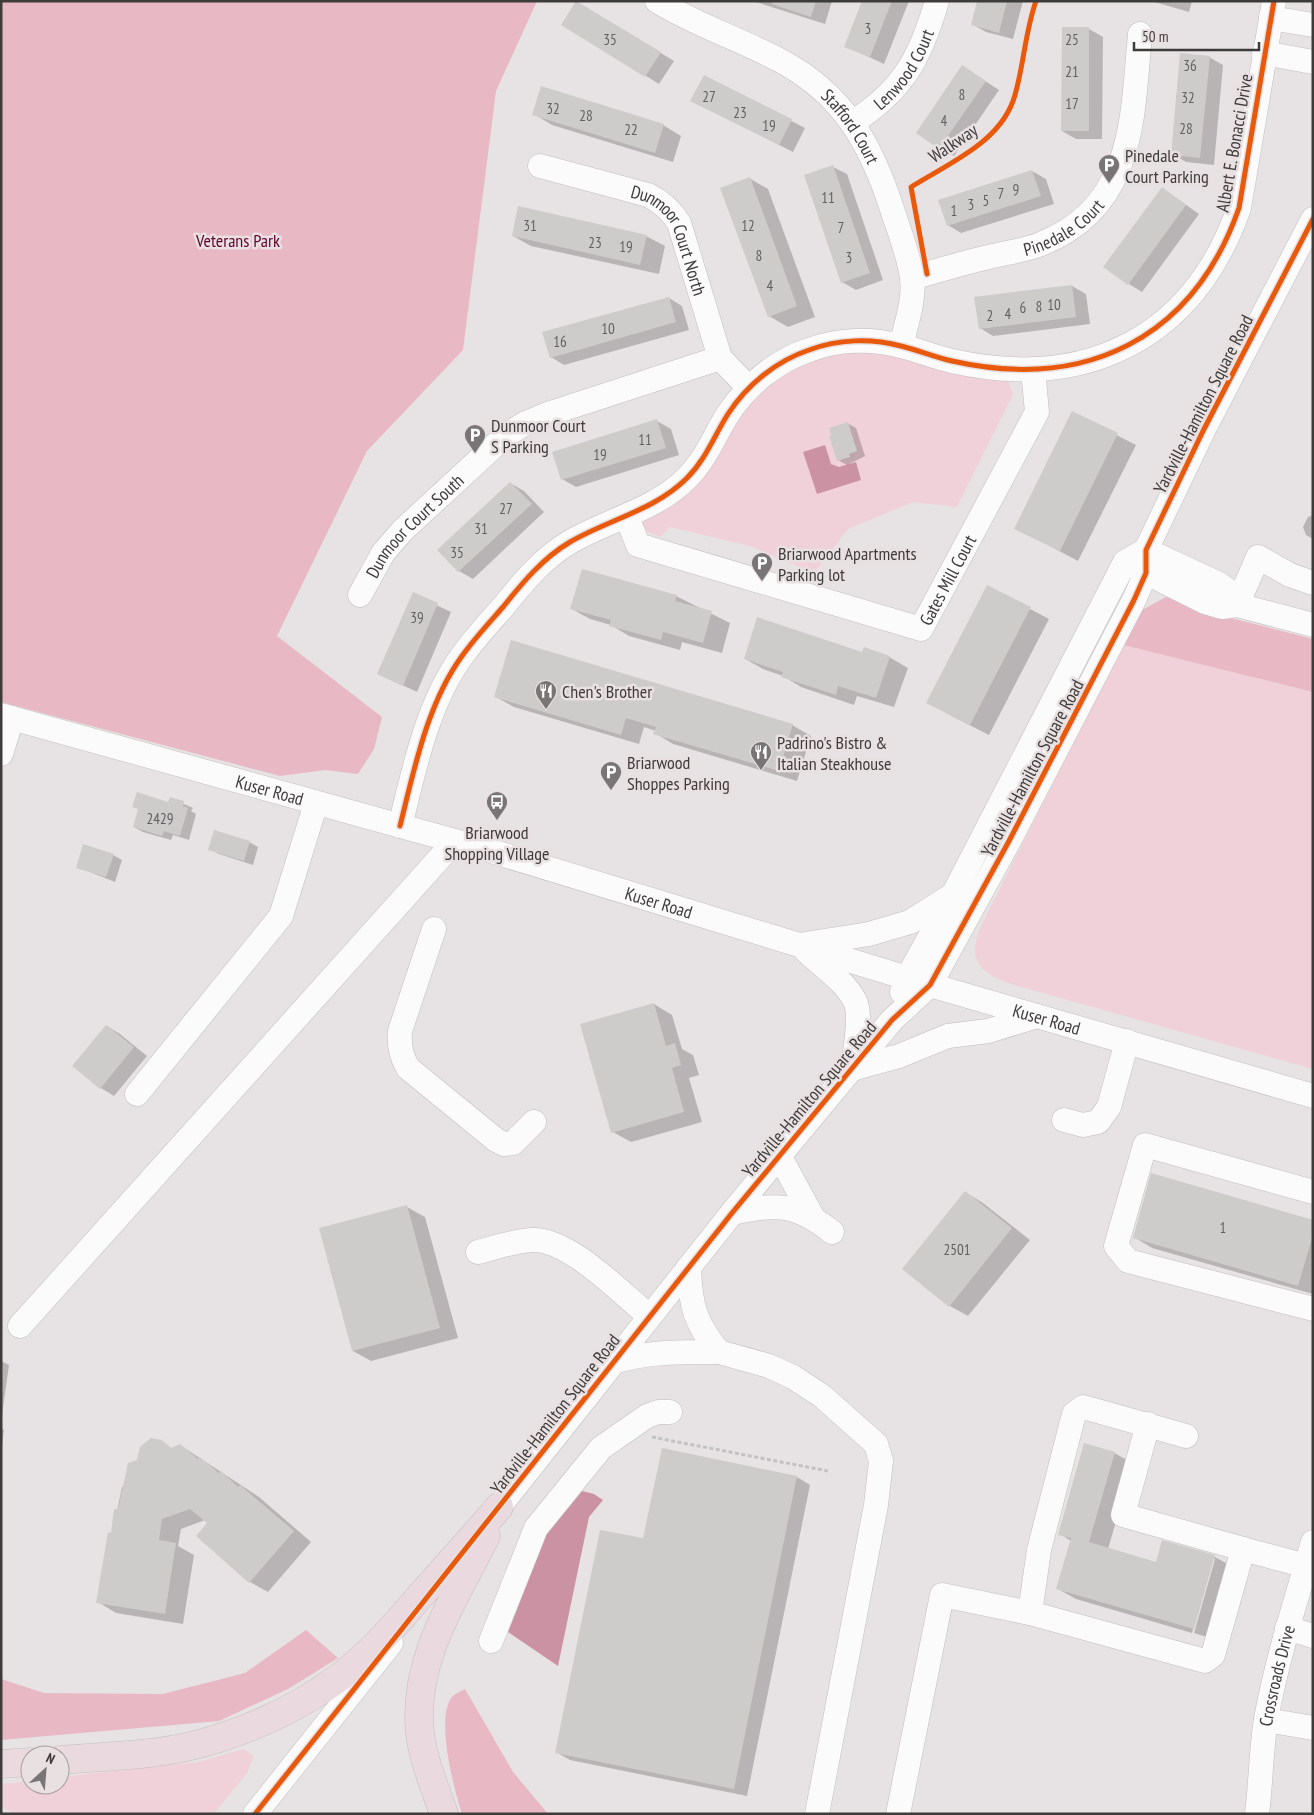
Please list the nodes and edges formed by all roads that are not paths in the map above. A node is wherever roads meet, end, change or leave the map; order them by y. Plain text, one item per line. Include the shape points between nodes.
1 (658, 1) edge
2 (937, 1) edge
3 (1273, 9) edge
4 (1313, 25) edge
5 (1140, 34) dead end
6 (1264, 53) junction
7 (1313, 62) edge
8 (852, 123) junction
9 (540, 166) dead end
10 (1313, 220) edge
11 (912, 278) junction
12 (901, 346) junction
13 (720, 358) junction
14 (1033, 370) junction
15 (749, 388) junction
16 (627, 517) junction
17 (1146, 550) junction
18 (1125, 562) junction
19 (1146, 573) junction
20 (1313, 583) edge
21 (360, 595) dead end
22 (1237, 605) junction
23 (1313, 625) edge
24 (6, 716) edge
25 (1, 754) edge
26 (316, 803) junction
27 (400, 826) junction
28 (455, 841) junction
29 (953, 895) junction
30 (434, 929) dead end
31 (799, 945) junction
32 (907, 978) junction
33 (930, 985) junction
34 (1037, 1016) junction
35 (892, 1020) junction
36 (1126, 1041) junction
37 (852, 1068) junction
38 (137, 1094) dead end
39 (1313, 1096) edge
40 (1064, 1120) dead end
41 (534, 1122) dead end
42 (780, 1157) junction
43 (1313, 1192) edge
44 (732, 1213) junction
45 (812, 1216) junction
46 (832, 1232) dead end
47 (478, 1252) dead end
48 (689, 1267) junction
49 (1313, 1308) edge
50 (649, 1316) junction
51 (20, 1326) dead end
52 (719, 1352) junction
53 (613, 1362) junction
54 (670, 1412) dead end
55 (1148, 1424) junction
56 (1186, 1436) dead end
57 (502, 1503) junction
58 (1313, 1542) edge
59 (1243, 1549) junction
60 (1306, 1566) junction
61 (1030, 1613) junction
62 (1288, 1628) junction
63 (1313, 1636) edge
64 (491, 1641) dead end
65 (1266, 1720) junction
66 (1313, 1728) edge
67 (70, 1759) edge
68 (20, 1763) edge
69 (1, 1764) edge
70 (255, 1814) edge
71 (444, 1814) edge
72 (817, 1814) edge
73 (898, 1814) edge
74 (1257, 1814) edge

1 - 8 street, Stafford Court via 710,30 781,61 811,80
2 - 8 street, Lenwood Court via 926,35 902,81 888,98
3 - 4 street
3 - 6 street, Albert E. Bonacci Drive
5 - 11 street, Pinedale Court via 1130,134 1124,159 1098,203 1063,233 1040,245
6 - 7 street
6 - 14 street, Albert E. Bonacci Drive via 1239,208 1222,250 1197,289 1176,312 1125,347 1097,359
8 - 11 street, Stafford Court via 879,170
9 - 13 street, Dunmoor Court North via 648,195 672,213 679,223
10 - 17 street, Yardville-Hamilton Square Road via 1202,431
11 - 12 street, Stafford Court via 912,300
12 - 14 street, Albert E. Bonacci Drive via 949,361 990,369
12 - 15 street, Albert E. Bonacci Drive via 858,340 833,343 786,360
13 - 15 street
13 - 21 street, Dunmoor Court South via 545,414 506,435 402,531 383,553
14 - 16 street, Gates Mill Court via 1037,412 921,629 638,545
15 - 16 street, Albert E. Bonacci Drive via 728,414 704,458 689,477 652,505
16 - 27 street, Albert E. Bonacci Drive via 570,542 548,557 526,578 461,658 435,709
17 - 18 street
17 - 19 street, Yardville-Hamilton Square Road
17 - 22 street via 1219,584 1230,592
18 - 19 street
18 - 29 street, Yardville-Hamilton Square Road
19 - 22 street via 1204,602 1222,607
19 - 33 street, Yardville-Hamilton Square Road via 1084,698
20 - 22 street via 1290,575 1258,557
22 - 23 street
24 - 25 street
24 - 26 street, Kuser Road
26 - 27 street, Kuser Road
26 - 38 street via 281,916
27 - 28 street, Kuser Road
28 - 31 street, Kuser Road
28 - 51 street
29 - 31 street via 910,922 869,934
29 - 32 street, Yardville-Hamilton Square Road
30 - 41 street via 400,1031 402,1058 408,1068 504,1144 513,1143
31 - 32 street, Kuser Road
31 - 37 street via 837,978 855,1002 858,1037
32 - 33 street, Kuser Road
32 - 35 street, Yardville-Hamilton Square Road
33 - 34 street, Kuser Road
33 - 35 street, Yardville-Hamilton Square Road
34 - 36 street, Kuser Road
34 - 37 street via 988,1031 948,1036 899,1056
35 - 37 street, Yardville-Hamilton Square Road
36 - 39 street, Kuser Road
36 - 40 street via 1109,1107 1098,1122 1083,1124
37 - 42 street, Yardville-Hamilton Square Road
42 - 44 street, Yardville-Hamilton Square Road
42 - 45 street
43 - 49 street via 1144,1145 1116,1246 1128,1261
44 - 45 street via 766,1206 786,1207
44 - 48 street, Yardville-Hamilton Square Road
45 - 46 street
47 - 50 street via 531,1240 552,1244 582,1261
48 - 50 street, Yardville-Hamilton Square Road
48 - 52 street via 689,1297 697,1320
50 - 53 street, Yardville-Hamilton Square Road
52 - 53 street via 640,1354
52 - 72 street via 769,1366 822,1396 876,1444 881,1461 876,1505
53 - 57 street, Yardville-Hamilton Square Road
54 - 64 street via 647,1416 601,1448 536,1528
55 - 56 street
55 - 59 street via 1123,1515
55 - 61 street via 1083,1407 1074,1414 1039,1550
57 - 67 highway via 381,1640 341,1676 308,1698 266,1721 198,1744 158,1752
57 - 70 street, Yardville-Hamilton Square Road
57 - 71 highway via 440,1627 422,1678 418,1707 420,1734
58 - 60 street, Crossroads Drive
59 - 60 street
59 - 61 street via 1213,1655 1205,1661
60 - 62 street, Crossroads Drive
61 - 73 street via 942,1595
62 - 63 street
62 - 65 street, Crossroads Drive
65 - 66 street
65 - 74 street, Crossroads Drive
68 - 69 highway

